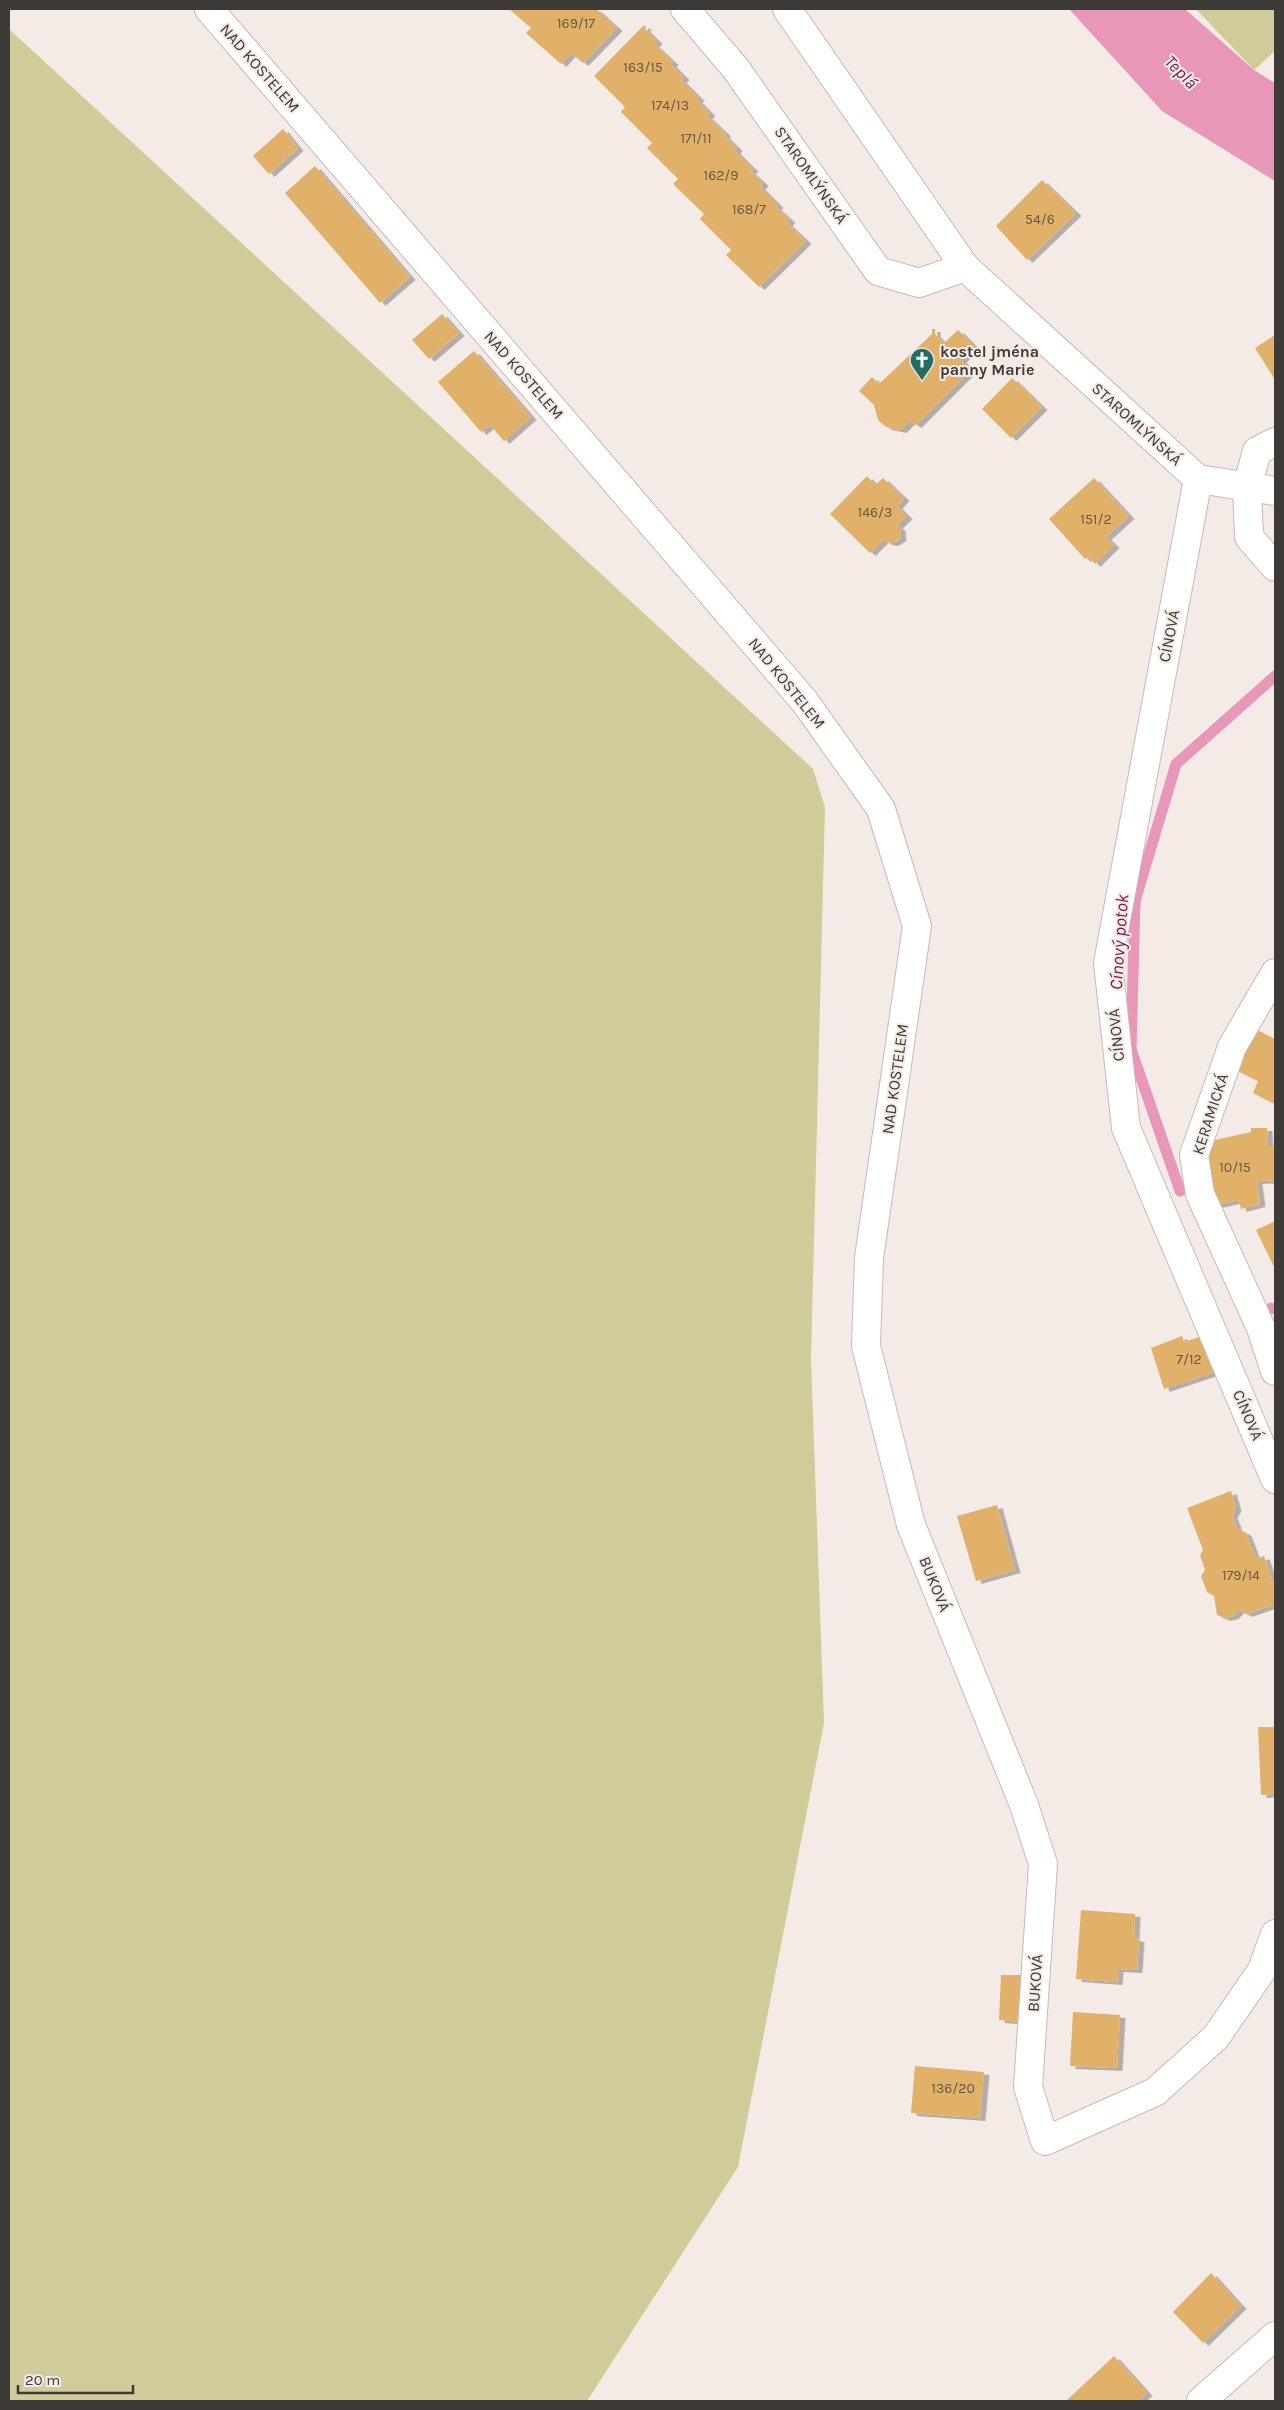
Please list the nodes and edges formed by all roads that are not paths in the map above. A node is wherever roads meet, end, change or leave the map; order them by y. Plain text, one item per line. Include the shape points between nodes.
1 (209, 9) edge
2 (685, 9) edge
3 (787, 9) edge
4 (965, 267) junction
5 (1275, 442) edge
6 (1198, 479) junction
7 (1247, 487) junction
8 (1275, 491) edge
9 (1275, 566) edge
10 (1275, 973) edge
11 (1275, 1371) edge
12 (1275, 1479) edge
13 (911, 1525) joint
14 (1275, 1934) edge
15 (1275, 2336) edge
16 (1201, 2401) edge

1 - 13 street, NAD KOSTELEM via 805,702 881,808 917,926 869,1258 866,1346
2 - 4 street, STAROMLÝNSKÁ via 736,69 878,271 919,283
3 - 4 street, STAROMLÝNSKÁ
4 - 6 street, STAROMLÝNSKÁ
5 - 7 street via 1258,451
6 - 7 street
6 - 12 street, CÍNOVÁ via 1108,963 1126,1128
7 - 8 street
7 - 9 street via 1249,538
10 - 11 street, KERAMICKÁ via 1232,1047 1194,1155 1200,1194 1261,1328
13 - 14 street, BUKOVÁ via 1024,1804 1043,1864 1028,2087 1045,2141 1162,2086 1216,2037 1262,1970
15 - 16 street

